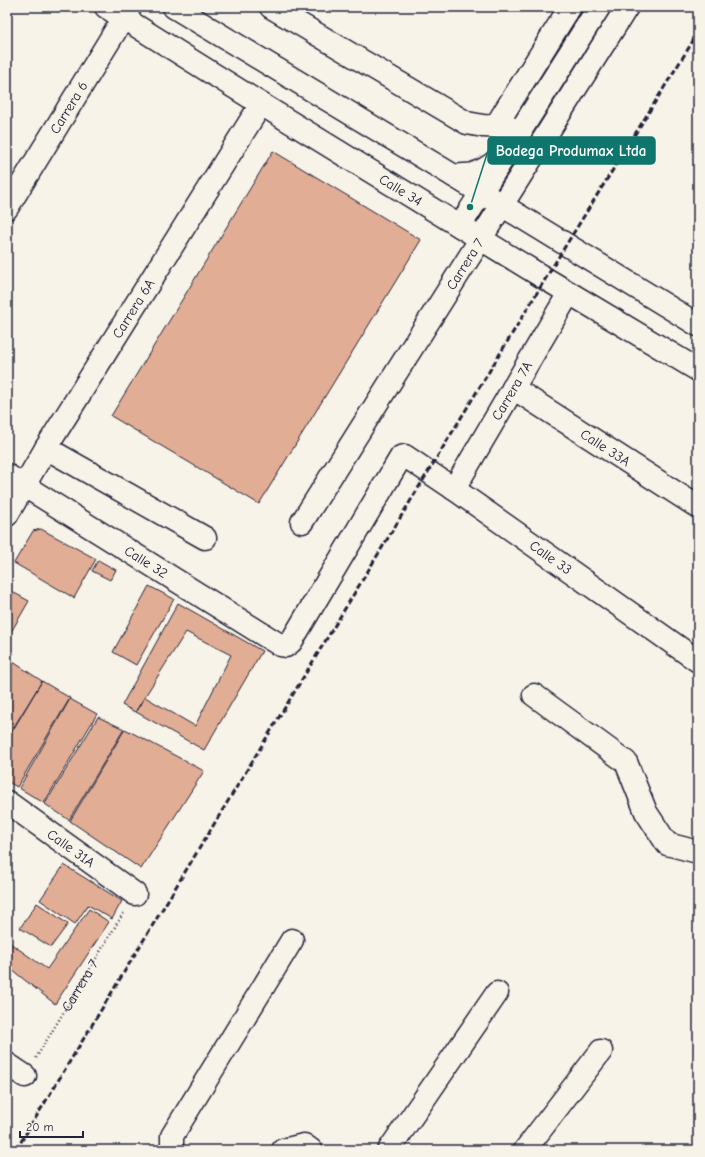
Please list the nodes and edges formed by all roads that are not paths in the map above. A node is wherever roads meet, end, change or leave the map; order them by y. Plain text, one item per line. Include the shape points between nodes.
1 (174, 7) edge
2 (271, 7) edge
3 (570, 7) edge
4 (599, 7) edge
5 (627, 7) edge
6 (120, 11) edge
7 (261, 104) junction
8 (495, 127) junction
9 (516, 138) junction
10 (454, 176) junction
11 (482, 193) junction
12 (10, 197) edge
13 (502, 205) junction
14 (460, 226) junction
15 (481, 239) junction
16 (569, 293) junction
17 (698, 325) edge
18 (698, 370) edge
19 (513, 388) junction
20 (46, 448) junction
21 (16, 480) edge
22 (454, 489) junction
23 (698, 507) edge
24 (7, 515) edge
25 (302, 522) dead end
26 (205, 538) dead end
27 (286, 646) joint
28 (698, 661) edge
29 (534, 694) dead end
30 (7, 802) edge
31 (698, 852) edge
32 (135, 894) road end
33 (292, 940) dead end
34 (497, 993) dead end
35 (601, 1051) dead end
36 (7, 1064) edge
37 (25, 1076) road end
38 (172, 1150) edge
39 (283, 1150) edge
40 (311, 1150) edge
41 (389, 1150) edge
42 (525, 1150) edge

1 - 10 street
2 - 8 street via 467,123
3 - 8 street
4 - 9 street, Carrera 7
5 - 13 street, Carrera 7
6 - 7 street, Calle 34
6 - 12 street, Carrera 6
7 - 14 street, Calle 34
7 - 20 street, Carrera 6A
8 - 9 street via 506,127
9 - 10 street via 501,158 488,168 473,174
9 - 11 street, Carrera 7
10 - 11 street
11 - 13 street
11 - 14 street, Carrera 7
13 - 15 street, Carrera 7
13 - 17 street
14 - 15 street, Calle 34
15 - 16 street, Calle 34
15 - 25 street, Carrera 7
16 - 18 street, Calle 34
16 - 19 street, Carrera 7A
19 - 22 street, Carrera 7A
19 - 23 street, Calle 33A
20 - 21 street, Carrera 6A
20 - 26 street
21 - 24 street, Carrera 6A
21 - 27 street, Calle 32 via 273,641
22 - 27 street, Calle 33 via 403,456 291,642
22 - 28 street, Calle 33
29 - 31 street via 626,762 646,812 667,844
30 - 32 street, Calle 31A
33 - 38 street via 172,1136
34 - 41 street
35 - 42 street
36 - 37 street
39 - 40 street via 304,1145

